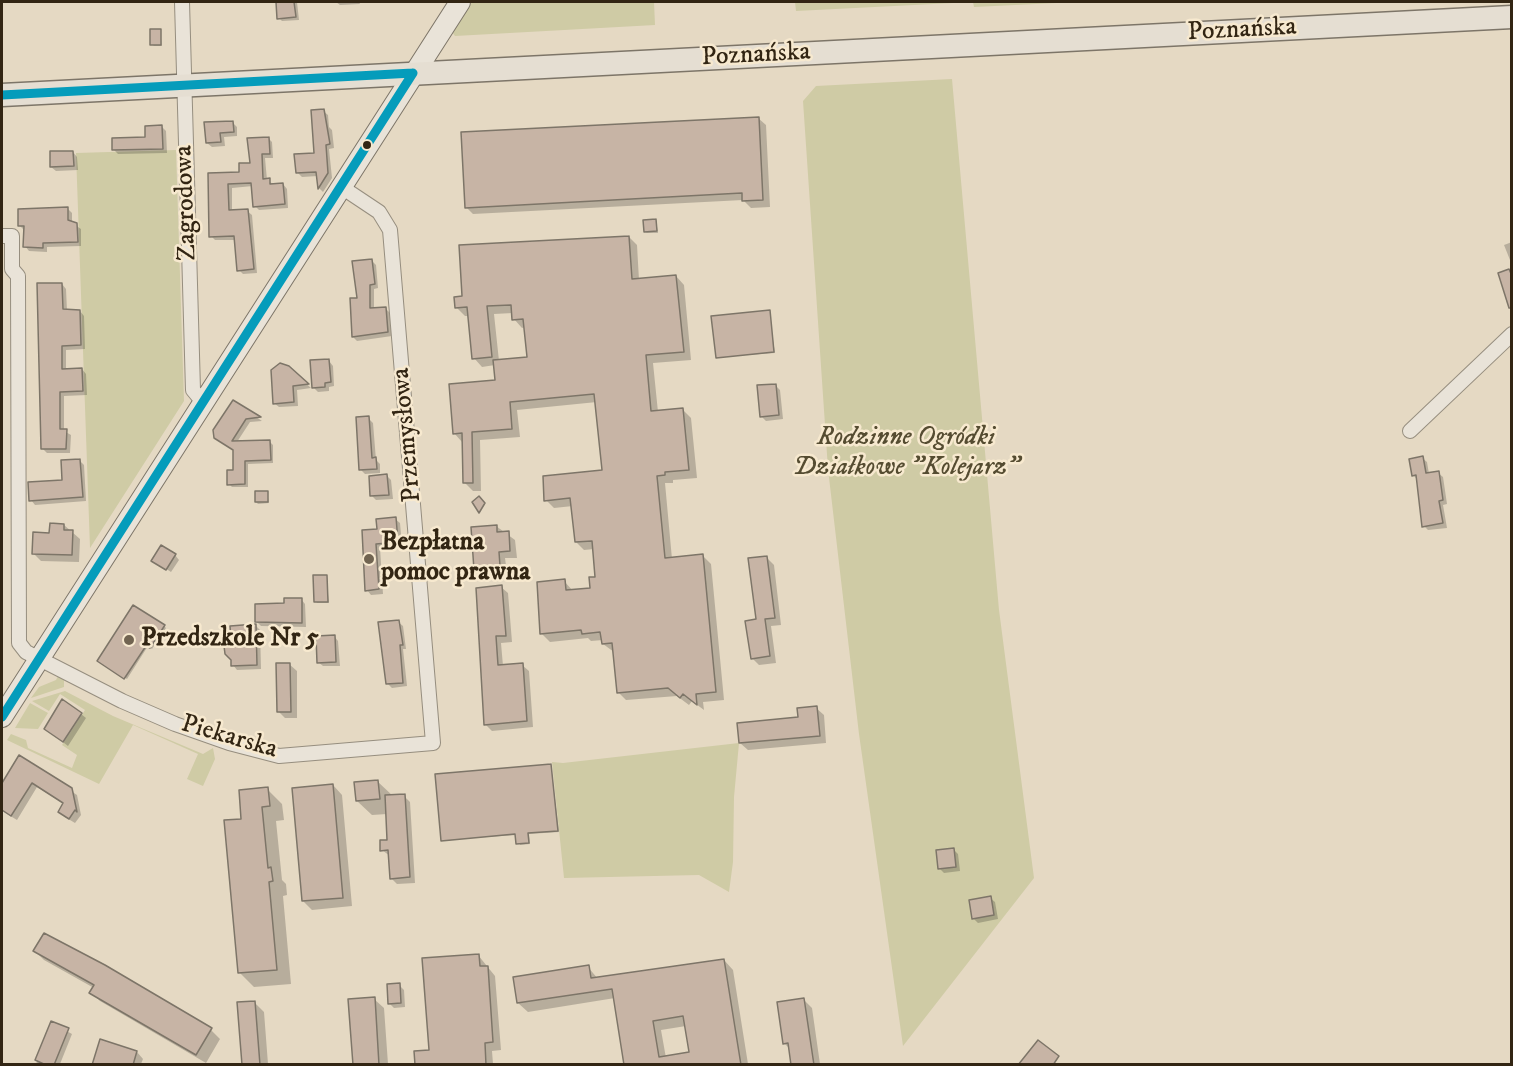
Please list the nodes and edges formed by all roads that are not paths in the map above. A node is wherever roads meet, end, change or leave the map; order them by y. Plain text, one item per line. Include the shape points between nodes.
1 (182, 2) edge
2 (456, 3) edge
3 (1512, 17) edge
4 (413, 73) junction
5 (184, 85) junction
6 (2, 95) edge
7 (340, 186) junction
8 (2, 236) edge
9 (1512, 334) edge
10 (202, 401) junction
11 (1410, 430) dead end
12 (39, 658) junction
13 (2, 717) edge
14 (433, 743) joint

1 - 5 street, Zagrodowa
2 - 4 street
3 - 4 main road, Poznańska
4 - 5 main road, Poznańska
4 - 7 street
5 - 6 main road, Poznańska
5 - 10 street, Zagrodowa via 192,390
7 - 10 street
7 - 14 street, Przemysłowa via 379,212 390,230
8 - 12 street, Piekarska via 12,236 12,269 18,276 19,643
9 - 11 street
10 - 12 street
12 - 13 street
12 - 14 street, Piekarska via 122,702 229,743 279,756

